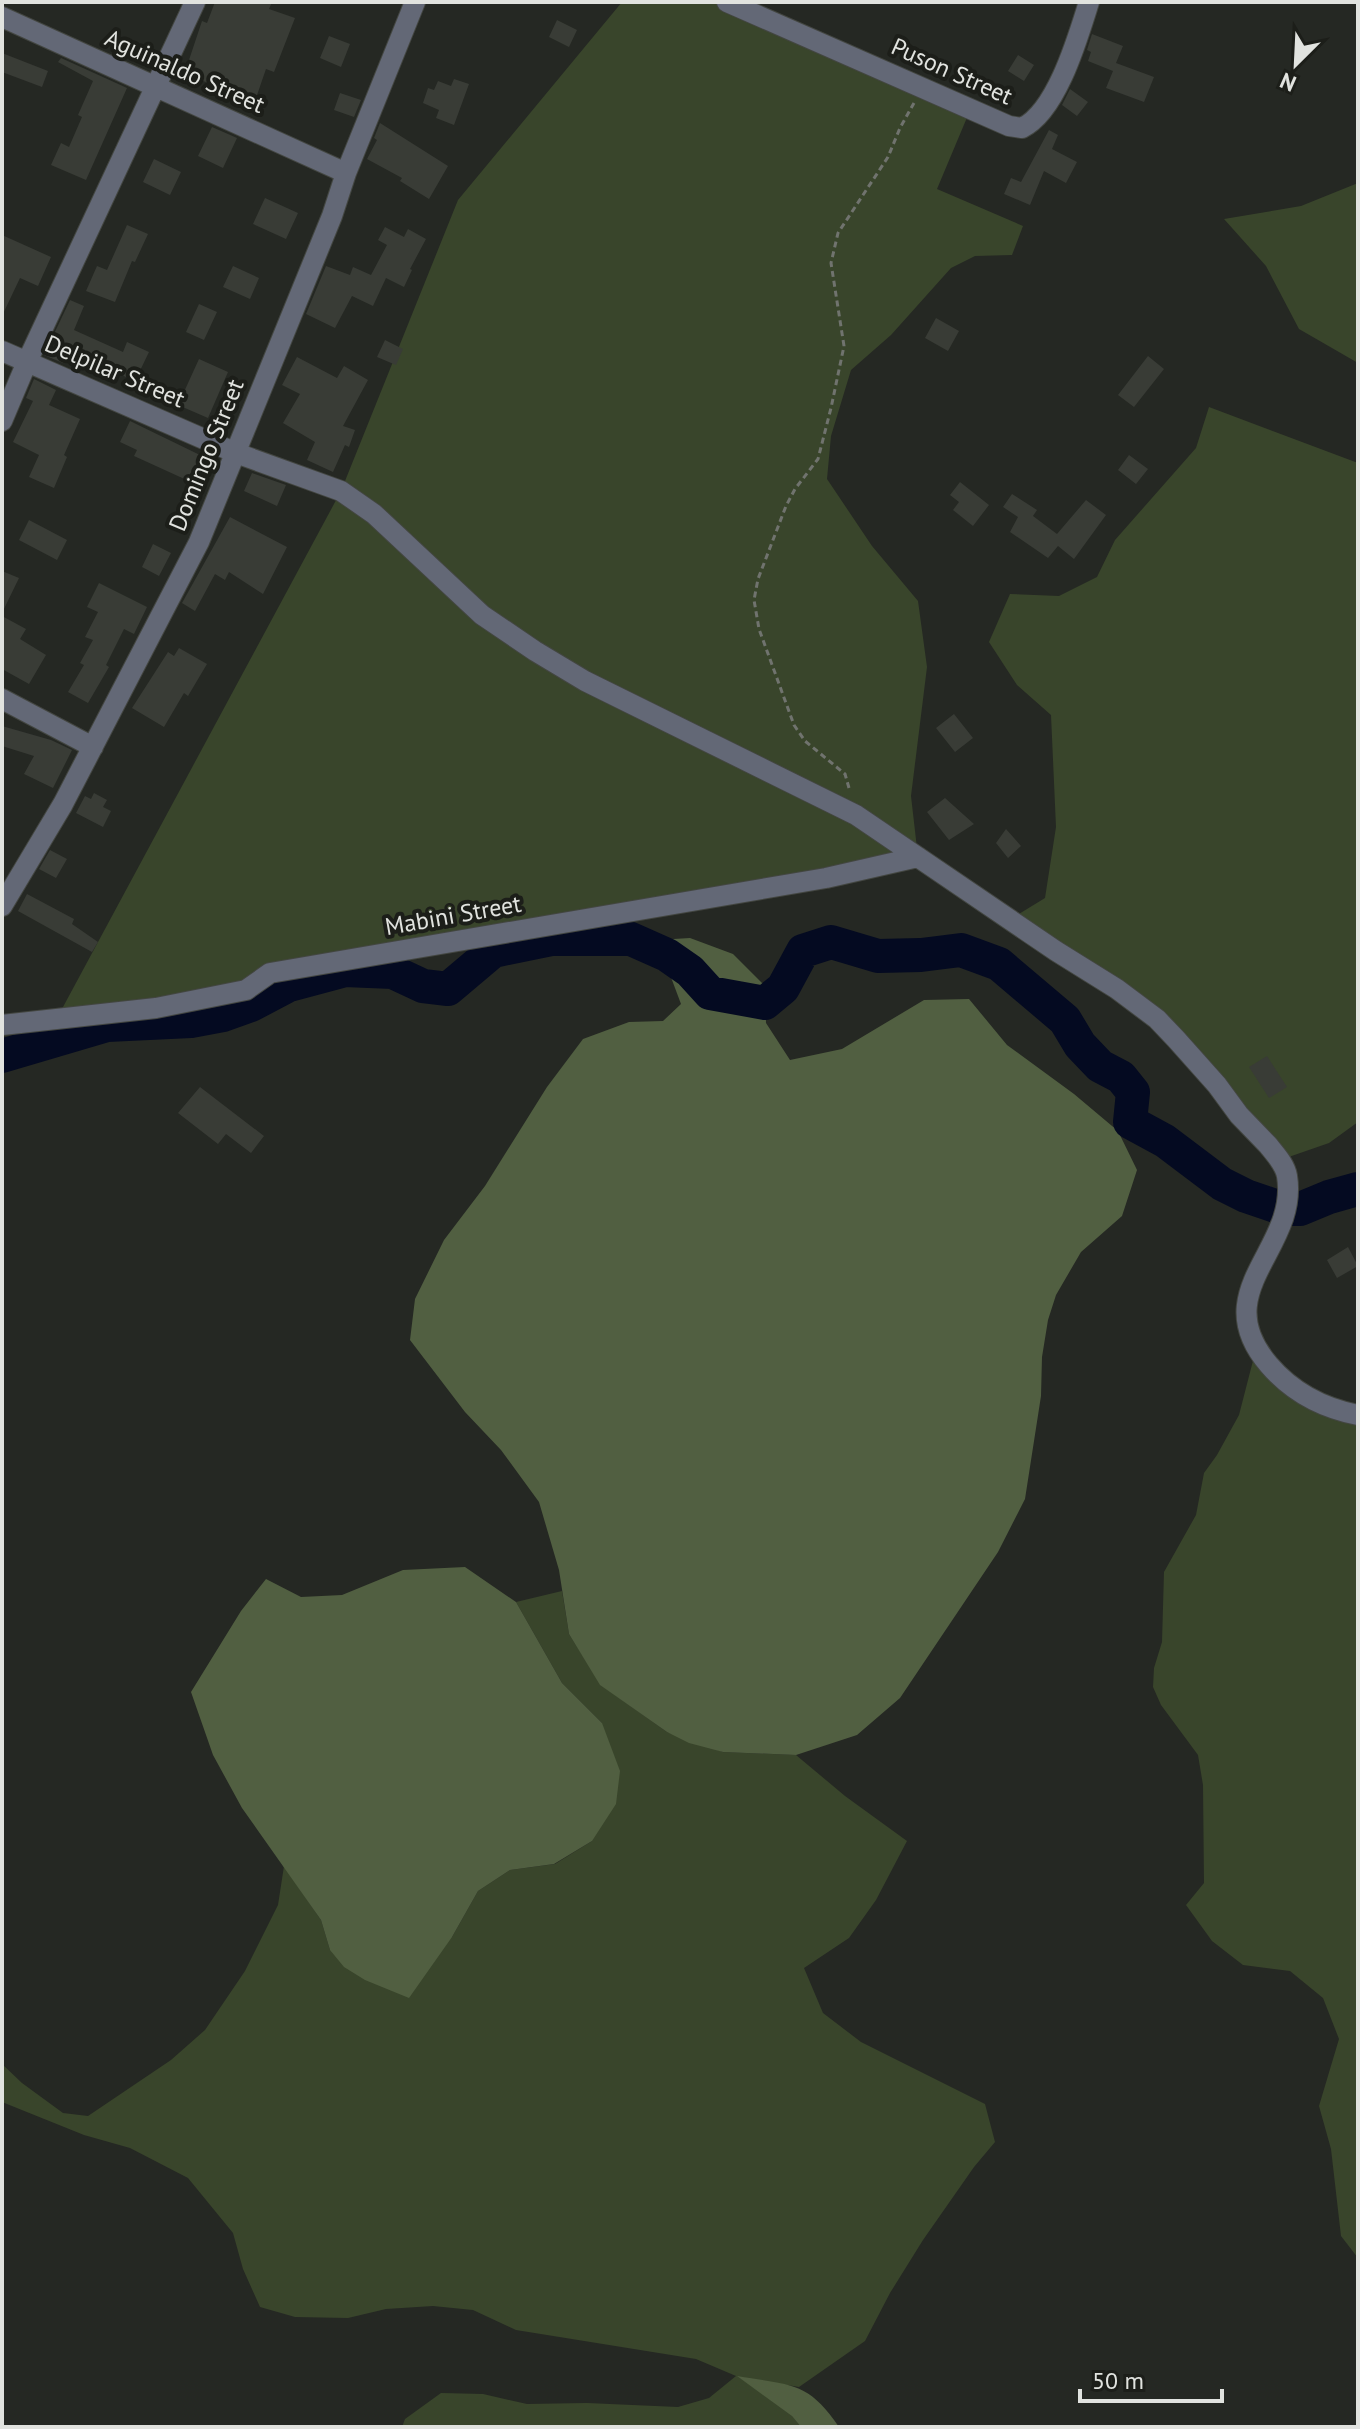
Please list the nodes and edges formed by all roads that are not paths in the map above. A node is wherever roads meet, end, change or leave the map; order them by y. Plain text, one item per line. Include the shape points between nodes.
1 (195, 2) edge
2 (415, 2) edge
3 (727, 2) edge
4 (1089, 2) edge
5 (2, 17) edge
6 (157, 87) junction
7 (346, 173) junction
8 (2, 351) edge
9 (27, 362) junction
10 (2, 421) edge
11 (236, 453) junction
12 (2, 699) edge
13 (93, 747) junction
14 (918, 857) junction
15 (2, 906) edge
16 (2, 1025) edge
17 (1358, 1415) edge

1 - 6 street
2 - 7 street, Domingo Street
3 - 4 street, Puson Street via 1022,128 1040,114 1067,69
5 - 6 street, Aguinaldo Street
6 - 7 street, Aguinaldo Street
6 - 9 street
7 - 11 street, Domingo Street
8 - 9 street, Delpilar Street
9 - 10 street
9 - 11 street, Delpilar Street
11 - 13 street, Domingo Street via 199,542
11 - 14 street, Delpilar Street via 341,491 374,514 482,615 535,651 856,815
12 - 13 street
13 - 15 street, Domingo Street
14 - 16 street, Mabini Street via 826,878 270,973 246,990 156,1008
14 - 17 street, Delpilar Street via 1157,1019 1280,1160 1287,1174 1287,1201 1248,1295 1247,1328 1256,1349 1297,1393

